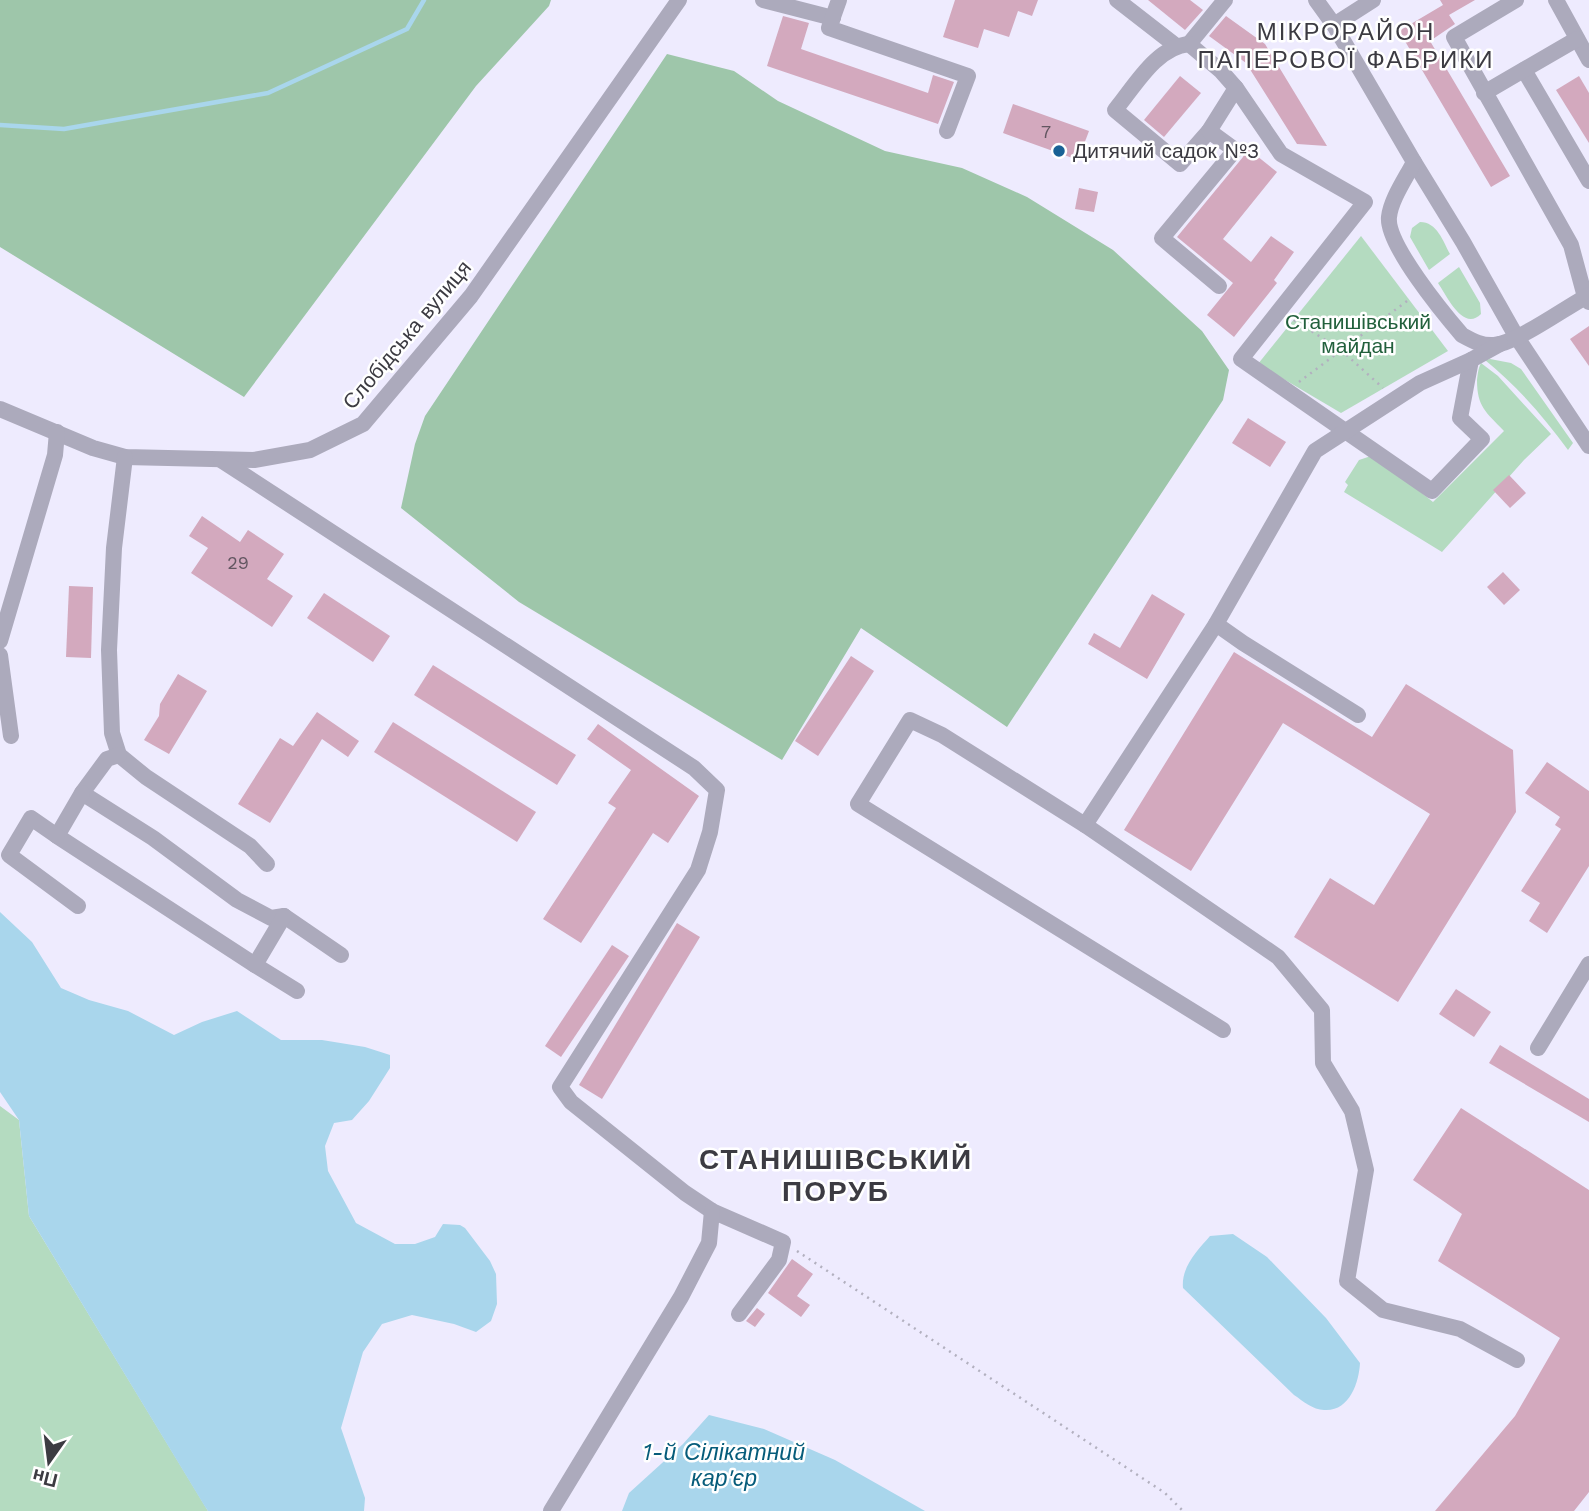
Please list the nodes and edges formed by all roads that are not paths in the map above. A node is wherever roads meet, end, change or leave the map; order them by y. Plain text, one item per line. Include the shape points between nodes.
1 (679, 0) edge
2 (763, 0) edge
3 (839, 0) edge
4 (1117, 0) edge
5 (1225, 0) edge
6 (1316, 0) edge
7 (1373, 0) edge
8 (1516, 0) edge
9 (1556, 0) edge
10 (833, 18) junction
11 (1334, 24) junction
12 (1577, 39) junction
13 (1182, 45) junction
14 (1589, 60) edge
15 (1524, 70) junction
16 (1236, 88) junction
17 (1484, 93) junction
18 (947, 131) dead end
19 (1209, 131) junction
20 (1413, 162) junction
21 (1589, 181) edge
22 (1365, 202) junction
23 (1389, 218) junction
24 (1219, 286) dead end
25 (1588, 298) edge
26 (1516, 336) junction
27 (1500, 344) junction
28 (1471, 360) junction
29 (0, 409) edge
30 (1348, 431) junction
31 (57, 432) junction
32 (1586, 442) edge
33 (125, 457) junction
34 (221, 460) junction
35 (1216, 624) junction
36 (0, 641) edge
37 (0, 654) edge
38 (1358, 715) dead end
39 (11, 736) dead end
40 (119, 755) junction
41 (82, 793) junction
42 (1085, 825) junction
43 (57, 836) junction
44 (267, 864) dead end
45 (78, 906) dead end
46 (284, 916) junction
47 (341, 955) dead end
48 (1589, 964) edge
49 (255, 965) junction
50 (298, 991) dead end
51 (1223, 1030) dead end
52 (1538, 1048) dead end
53 (712, 1211) junction
54 (739, 1314) dead end
55 (1517, 1360) dead end
56 (551, 1511) edge

1 - 34 street, Слобідська вулиця via 471,296 363,424 310,450 254,460
2 - 10 street
3 - 10 street
4 - 13 street
5 - 13 street
6 - 11 street
7 - 11 street
8 - 17 street via 1454,37
9 - 12 street
10 - 18 street via 830,28 968,76
11 - 20 street
12 - 14 street
12 - 15 street
13 - 16 street via 1222,71
13 - 19 street via 1161,55 1115,110 1180,164
15 - 17 street
15 - 21 street
16 - 19 street
16 - 22 street via 1281,154
17 - 25 street via 1571,244
19 - 24 street via 1235,150 1162,238
20 - 23 street
20 - 26 street
22 - 23 street
22 - 30 street via 1241,359
23 - 27 street via 1404,258 1462,335 1475,343
25 - 26 street
26 - 27 street
26 - 32 street
27 - 28 street
28 - 30 street via 1420,383
28 - 30 street via 1460,418 1482,439 1432,491
29 - 31 street, Слобідська вулиця
30 - 35 street via 1315,451
31 - 33 street, Слобідська вулиця
31 - 36 street via 55,455
33 - 34 street, Слобідська вулиця
33 - 40 street via 109,650 112,733
34 - 53 street via 694,768 717,790 698,870 560,1087 571,1102
35 - 38 street
35 - 42 street
37 - 39 street
40 - 41 street via 107,759
40 - 44 street via 250,846
41 - 43 street
41 - 46 street via 237,900 271,918
42 - 51 street via 942,735 910,720 858,804
42 - 55 street via 1278,957 1322,1010 1323,1063 1352,1111 1366,1170 1348,1281 1383,1310 1460,1329
43 - 45 street via 31,818 9,855
43 - 49 street
46 - 47 street
46 - 49 street
48 - 52 street
49 - 50 street
53 - 54 street via 783,1242 779,1260
53 - 56 street via 709,1243 681,1297

